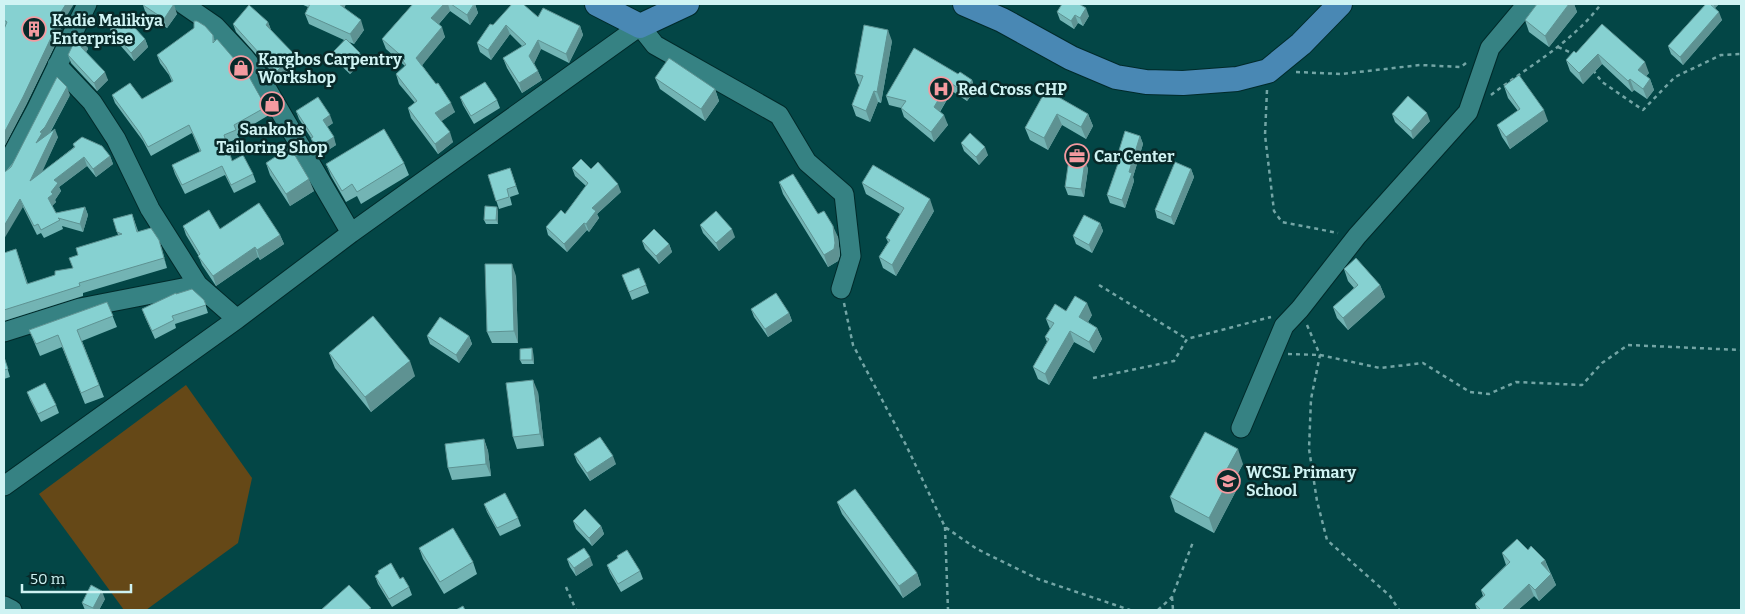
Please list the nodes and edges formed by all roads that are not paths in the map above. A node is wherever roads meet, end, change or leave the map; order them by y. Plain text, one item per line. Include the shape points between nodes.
1 (87, 4) edge
2 (183, 4) edge
3 (597, 4) edge
4 (687, 4) edge
5 (965, 4) edge
6 (1340, 4) edge
7 (1527, 4) edge
8 (640, 26) junction
9 (57, 65) junction
10 (4, 170) edge
11 (351, 233) junction
12 (198, 285) junction
13 (841, 289) road end
14 (237, 319) junction
15 (4, 332) edge
16 (1241, 428) dead end
17 (4, 486) edge
18 (4, 606) edge
19 (12, 610) edge

1 - 9 street
2 - 11 street via 215,26 260,77
3 - 8 main road
4 - 8 main road
5 - 6 main road via 1116,77 1183,83 1237,79 1268,70 1301,44
7 - 16 street via 1490,48 1468,112 1357,236 1284,326
8 - 11 street
8 - 13 street via 655,45 779,115 808,162 844,194 851,256
9 - 10 street
9 - 12 street via 92,102 116,139 150,208
11 - 14 street
12 - 14 street
12 - 15 street via 80,308
14 - 17 street
18 - 19 street

